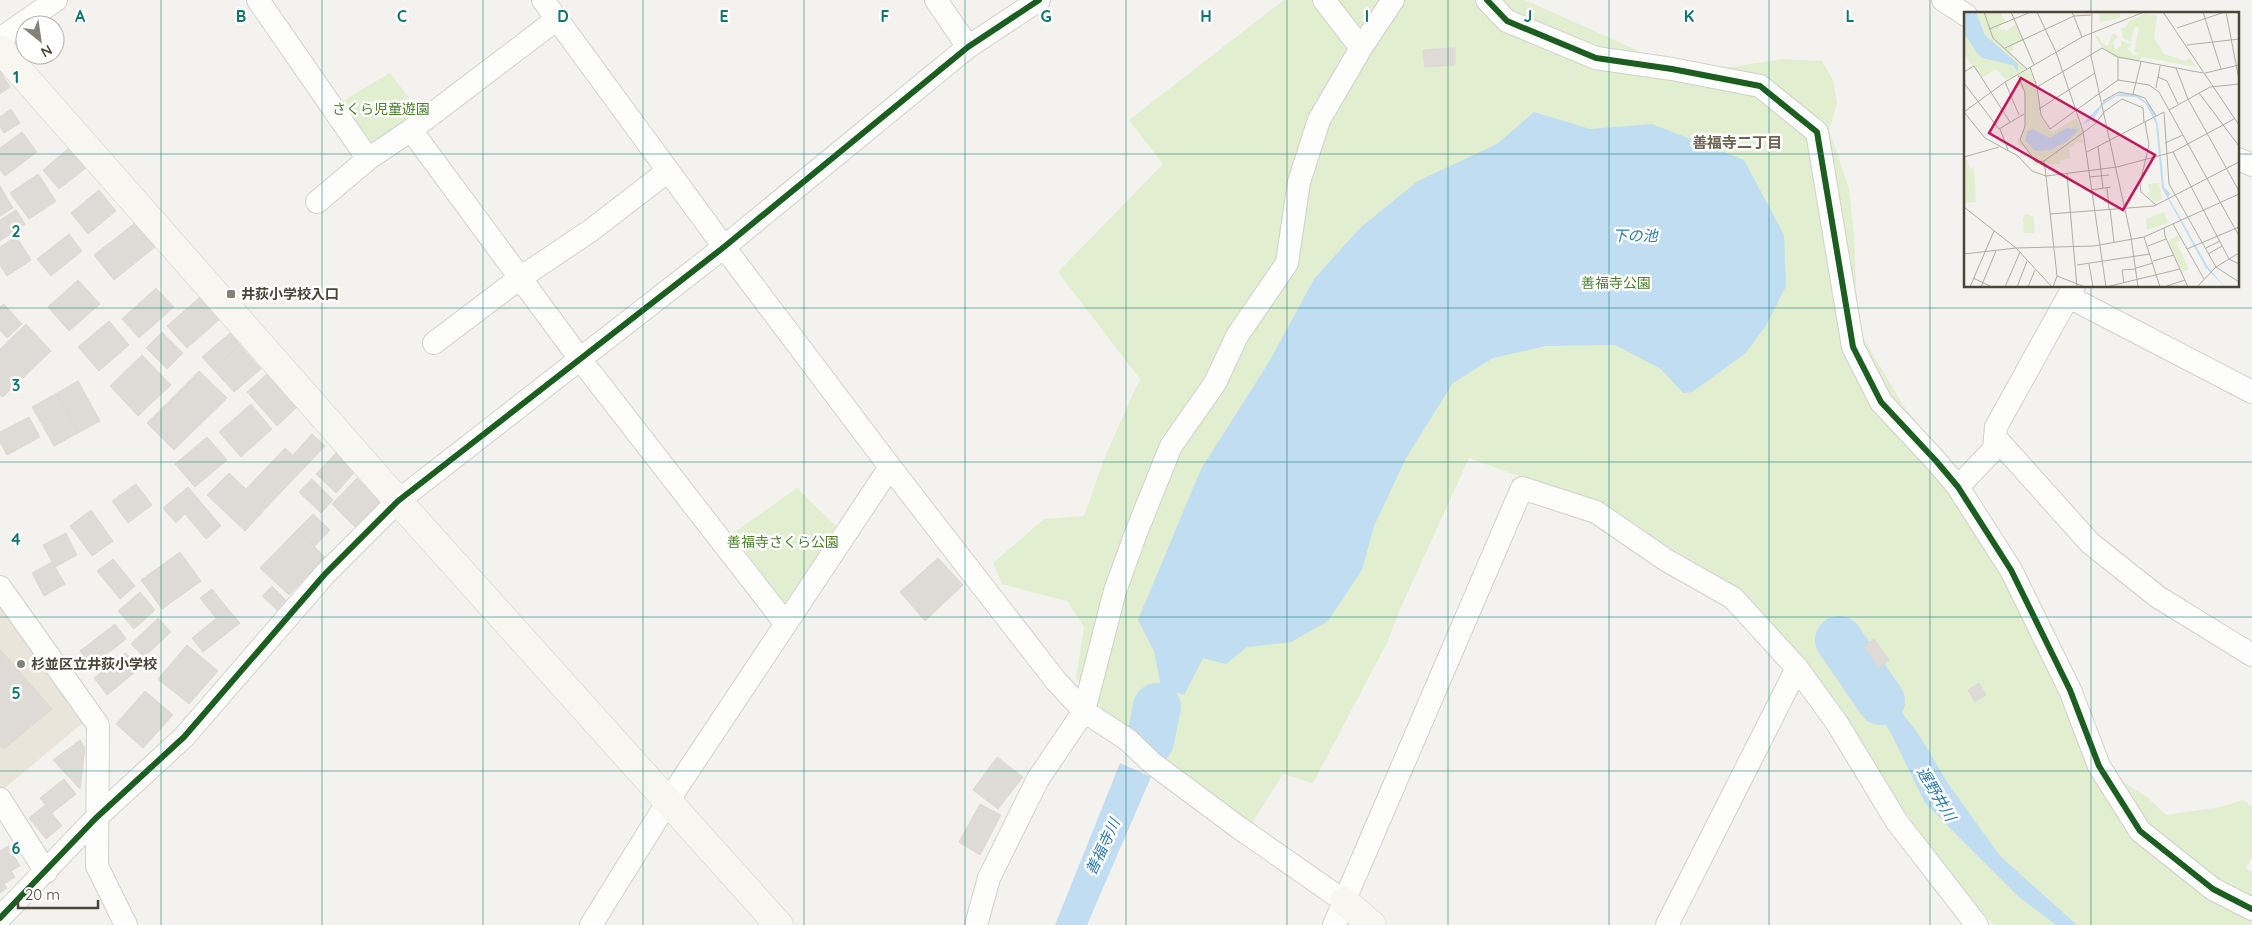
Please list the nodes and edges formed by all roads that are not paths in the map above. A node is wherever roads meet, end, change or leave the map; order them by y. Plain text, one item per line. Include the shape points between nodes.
1 (56, 0) edge
2 (258, 0) edge
3 (542, 0) edge
4 (936, 0) edge
5 (1039, 0) edge
6 (1324, 0) edge
7 (1393, 0) edge
8 (1487, 0) edge
9 (1943, 0) edge
10 (1964, 14) edge
11 (556, 19) junction
12 (0, 38) edge
13 (968, 47) junction
14 (1361, 48) junction
15 (0, 50) edge
16 (411, 130) junction
17 (368, 159) junction
18 (2240, 161) edge
19 (2252, 165) edge
20 (668, 171) junction
21 (317, 202) dead end
22 (724, 247) junction
23 (520, 278) junction
24 (2072, 292) edge
25 (434, 343) dead end
26 (580, 359) junction
27 (2252, 392) edge
28 (1995, 437) junction
29 (890, 467) junction
30 (1958, 487) junction
31 (398, 500) junction
32 (0, 587) edge
33 (786, 624) junction
34 (2252, 655) edge
35 (1797, 668) junction
36 (1084, 711) junction
37 (0, 799) edge
38 (668, 801) junction
39 (96, 818) junction
40 (46, 872) junction
41 (2252, 910) edge
42 (1339, 913) edge
43 (0, 918) edge
44 (126, 925) edge
45 (591, 925) edge
46 (779, 925) edge
47 (976, 925) edge
48 (1372, 925) edge
49 (1667, 925) edge
50 (1977, 925) edge

1 - 12 street
2 - 17 street
3 - 11 street
4 - 13 street
5 - 13 street
6 - 14 street
7 - 14 street
8 - 30 street via 1507,21 1596,58 1760,86 1818,132 1853,347 1880,402
9 - 10 street
11 - 16 street
11 - 20 street
13 - 22 street
14 - 36 street via 1320,120 1299,182 1286,264 1237,336 1214,384 1171,446 1157,477 1115,591
15 - 31 street
16 - 17 street
16 - 23 street
17 - 21 street
18 - 19 street
20 - 22 street
20 - 23 street via 590,231
22 - 26 street
22 - 29 street
23 - 25 street
23 - 26 street
24 - 27 street
24 - 28 street via 1996,427
26 - 31 street
26 - 33 street
28 - 30 street via 1994,449
28 - 34 street via 2090,543 2158,597
29 - 33 street
29 - 36 street via 1056,681
30 - 41 street via 2011,570 2070,690 2099,766 2140,831 2213,890
31 - 38 street
31 - 39 street via 325,574 184,737
32 - 39 street via 98,725
33 - 38 street
35 - 42 street via 1733,598 1666,560 1596,512 1522,488
35 - 49 street
35 - 50 street via 1836,723 1897,822
36 - 42 street via 1128,740 1152,763 1238,827
36 - 47 street via 1038,779 989,878
37 - 40 street
38 - 45 street
38 - 46 street
39 - 40 street
39 - 44 street via 97,866
40 - 43 street
42 - 48 street

